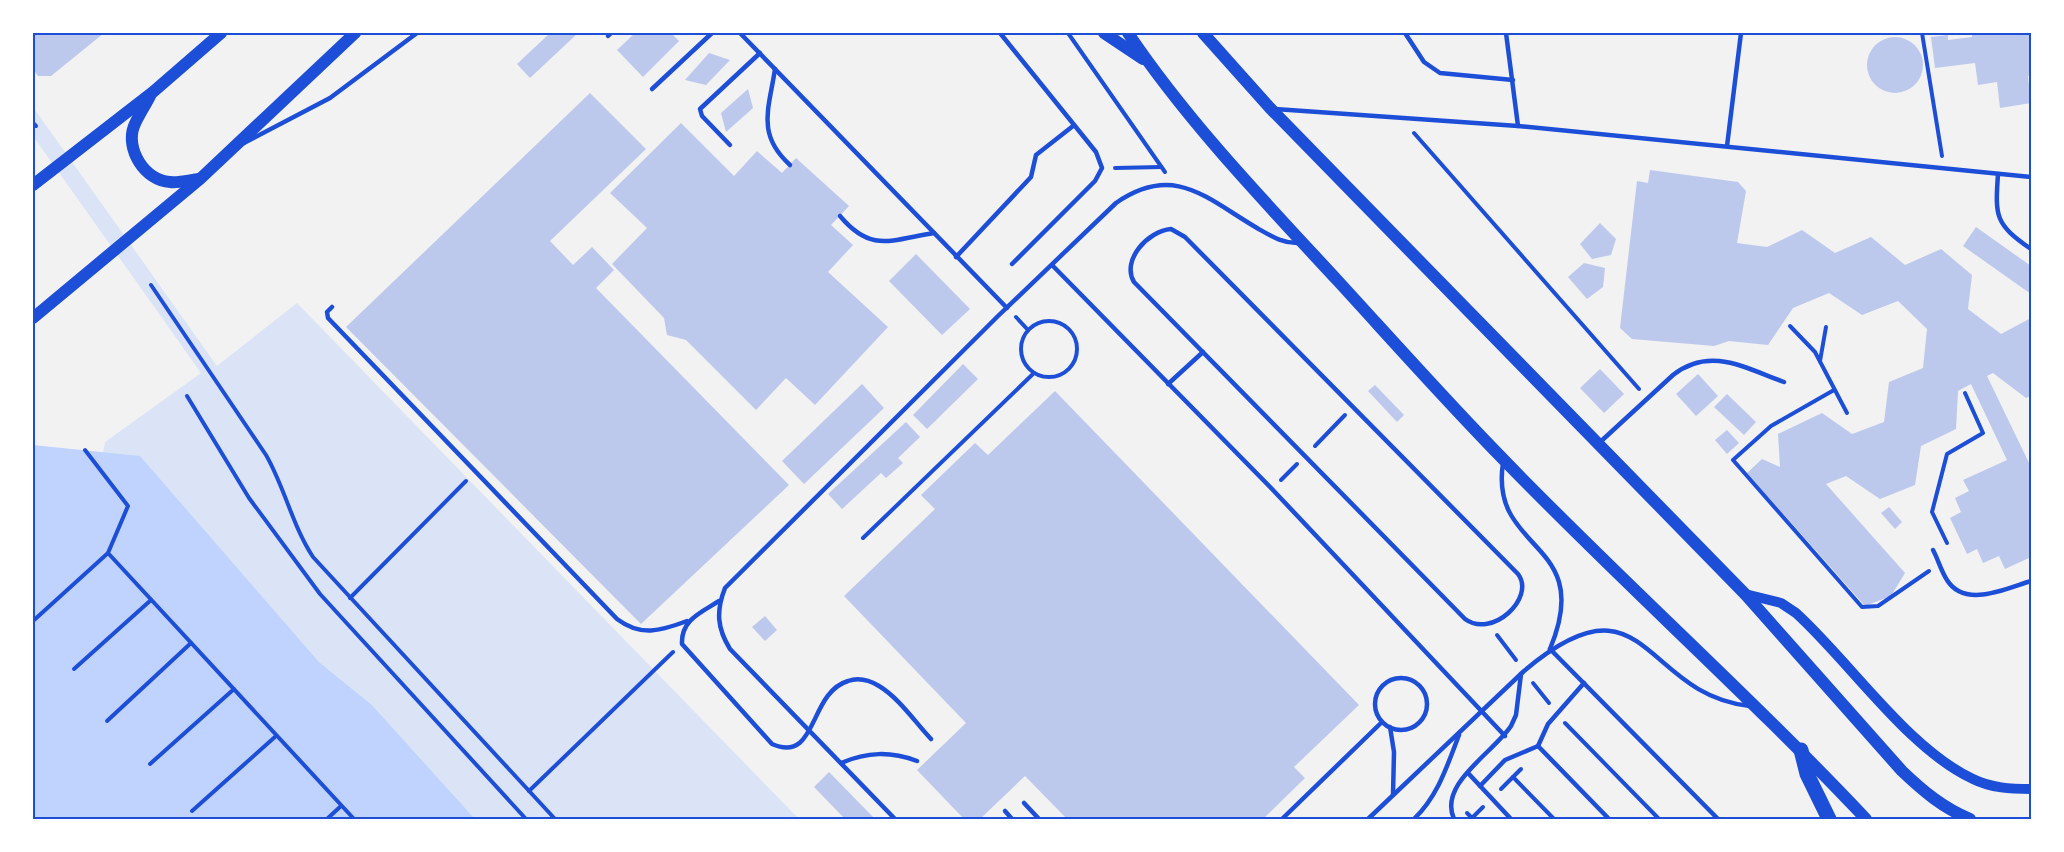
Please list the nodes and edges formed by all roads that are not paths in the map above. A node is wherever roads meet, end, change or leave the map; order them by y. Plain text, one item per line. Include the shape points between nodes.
1 (221, 33) edge
2 (355, 33) edge
3 (417, 33) edge
4 (712, 33) edge
5 (740, 33) edge
6 (1000, 33) edge
7 (1104, 33) edge
8 (1128, 33) edge
9 (1203, 33) edge
10 (1405, 33) edge
11 (1506, 33) edge
12 (1741, 33) edge
13 (760, 53) junction
14 (1147, 62) junction
15 (775, 69) junction
16 (1513, 80) junction
17 (652, 89) dead end
18 (153, 92) junction
19 (1270, 108) junction
20 (1073, 126) junction
21 (1518, 126) junction
22 (730, 145) dead end
23 (1727, 146) junction
24 (234, 149) junction
25 (790, 165) dead end
26 (1998, 174) junction
27 (2031, 177) edge
28 (200, 179) junction
29 (33, 185) edge
30 (840, 216) dead end
31 (934, 233) junction
32 (1303, 243) junction
33 (2031, 249) edge
34 (956, 256) junction
35 (1012, 264) dead end
36 (1052, 265) junction
37 (332, 307) dead end
38 (1007, 308) junction
39 (33, 318) edge
40 (1203, 352) junction
41 (1784, 382) dead end
42 (1168, 384) junction
43 (1598, 444) junction
44 (1504, 461) junction
45 (1933, 550) dead end
46 (2031, 581) edge
47 (1745, 594) junction
48 (719, 601) junction
49 (687, 621) junction
50 (1550, 649) junction
51 (1523, 672) junction
52 (1584, 683) junction
53 (1758, 707) junction
54 (1481, 712) junction
55 (1382, 722) junction
56 (1390, 727) junction
57 (810, 731) junction
58 (1460, 732) junction
59 (1505, 736) junction
60 (931, 739) dead end
61 (1538, 746) junction
62 (1801, 750) junction
63 (917, 761) dead end
64 (841, 763) junction
65 (1468, 773) junction
66 (1480, 786) junction
67 (2031, 789) edge
68 (1393, 795) junction
69 (1024, 803) dead end
70 (1005, 811) dead end
71 (895, 819) edge
72 (1012, 819) edge
73 (1039, 819) edge
74 (1282, 819) edge
75 (1368, 819) edge
76 (1414, 819) edge
77 (1454, 819) edge
78 (1511, 819) edge
79 (1609, 819) edge
80 (1718, 819) edge
81 (1829, 819) edge
82 (1866, 819) edge
83 (1970, 819) edge

1 - 18 main road
2 - 24 main road
3 - 24 lane via 330,98
4 - 17 lane
5 - 13 lane
6 - 20 lane
7 - 14 main road
8 - 14 main road
9 - 19 main road
10 - 16 lane via 1424,62 1440,74
11 - 16 lane
12 - 23 lane
13 - 15 lane
13 - 22 lane via 700,109
14 - 32 main road
15 - 25 lane via 766,125 777,153
15 - 31 lane
16 - 21 lane
18 - 28 main road via 133,128 134,148 141,166 169,183
18 - 29 main road
19 - 21 lane
19 - 43 main road
20 - 34 lane via 1036,155 1031,177
20 - 35 lane via 1096,152 1102,168 1095,181
21 - 23 lane
23 - 26 lane
24 - 28 main road
26 - 27 lane
26 - 33 lane via 1997,216 2008,233
28 - 39 main road
30 - 31 lane via 854,232 882,242
31 - 34 lane
32 - 36 lane via 1278,240 1197,193 1172,184 1146,186 1116,203
32 - 44 main road
34 - 38 lane
36 - 38 lane
36 - 42 lane
37 - 49 lane via 328,318 616,619 640,632 657,632
38 - 48 lane via 734,577
40 - 40 lane via 1130,276 1130,260 1135,253 1163,230 1185,237 1518,574 1524,584 1522,595 1496,623 1477,625 1466,619
40 - 42 lane
41 - 43 lane via 1734,364 1701,360 1686,365
42 - 54 lane
43 - 47 main road
44 - 50 lane via 1502,489 1510,516 1550,561 1563,589 1560,620
44 - 53 main road
45 - 46 lane via 1947,581 1973,595
47 - 67 street via 1781,603 1796,613 1945,763 1974,780 2006,789
47 - 83 main road via 1925,794
48 - 49 lane
48 - 57 lane via 719,626 730,649
49 - 57 lane via 682,644 772,744 791,748
50 - 51 lane
50 - 52 lane
50 - 53 lane via 1581,633 1618,631 1635,639 1697,689 1727,702
51 - 54 lane
51 - 59 lane via 1516,715
52 - 61 lane via 1548,724
52 - 80 lane
53 - 62 main road
54 - 58 lane
54 - 59 lane
55 - 56 lane
55 - 56 lane via 1375,706 1379,689 1394,679 1412,681 1424,693 1426,711 1422,719 1407,729
55 - 74 lane
56 - 68 lane
57 - 60 lane via 821,701 830,690 856,678 887,692
57 - 64 lane
58 - 68 lane
58 - 76 lane via 1438,787
59 - 65 lane
61 - 66 lane via 1505,760
61 - 79 lane
62 - 81 main road
62 - 82 main road
63 - 64 lane via 880,753
64 - 71 lane
65 - 66 lane
65 - 77 lane via 1450,796
66 - 78 lane
68 - 75 lane
69 - 73 lane
70 - 72 lane

